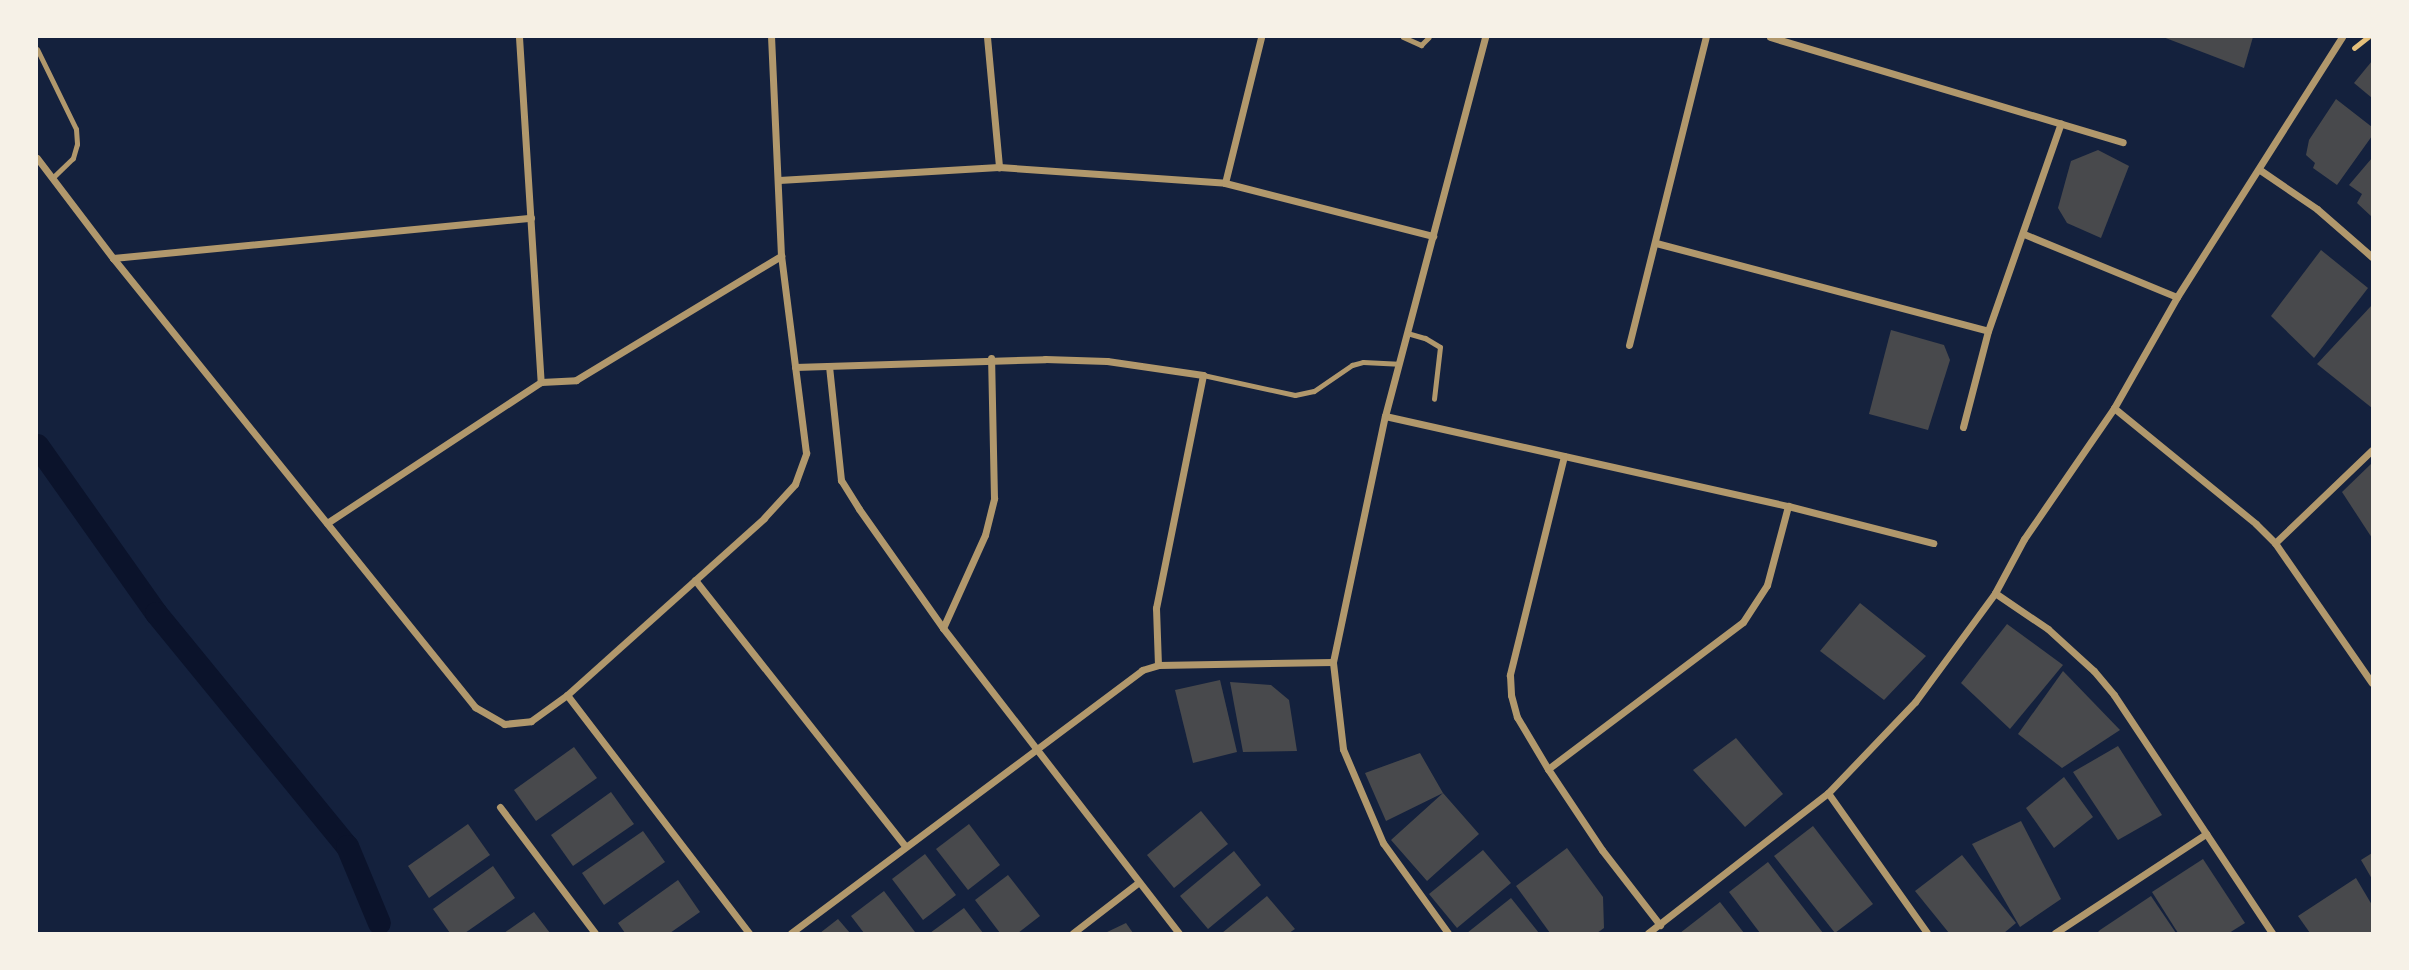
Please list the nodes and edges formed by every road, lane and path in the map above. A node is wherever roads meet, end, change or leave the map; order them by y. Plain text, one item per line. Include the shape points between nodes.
1 (519, 37) edge
2 (771, 37) edge
3 (987, 37) edge
4 (1261, 37) edge
5 (1403, 37) edge
6 (1429, 37) edge
7 (1485, 37) edge
8 (1706, 37) edge
9 (1770, 37) edge
10 (2342, 37) edge
11 (37, 49) edge
12 (2061, 123) junction
13 (2123, 142) dead end
14 (37, 158) edge
15 (999, 167) junction
16 (2260, 170) junction
17 (52, 178) junction
18 (779, 180) junction
19 (1225, 183) junction
20 (531, 218) junction
21 (2024, 234) junction
22 (1433, 236) junction
23 (1656, 243) junction
24 (781, 256) junction
25 (2372, 257) edge
26 (113, 258) junction
27 (2177, 297) junction
28 (1988, 331) junction
29 (1407, 333) junction
30 (1629, 345) dead end
31 (991, 358) junction
32 (1398, 364) junction
33 (829, 366) junction
34 (795, 367) junction
35 (1203, 375) junction
36 (541, 382) junction
37 (1434, 400) dead end
38 (2114, 408) junction
39 (1385, 416) junction
40 (1963, 427) dead end
41 (2372, 450) edge
42 (1564, 456) junction
43 (1788, 506) junction
44 (327, 523) junction
45 (1933, 543) dead end
46 (2275, 543) junction
47 (695, 580) junction
48 (1995, 593) junction
49 (943, 628) junction
50 (1334, 662) junction
51 (1158, 665) junction
52 (2372, 682) edge
53 (567, 695) junction
54 (1035, 747) junction
55 (1548, 769) junction
56 (1828, 793) junction
57 (500, 807) dead end
58 (2206, 834) junction
59 (905, 846) junction
60 (1139, 882) junction
61 (1660, 925) junction
62 (595, 933) edge
63 (749, 933) edge
64 (791, 933) edge
65 (1073, 933) edge
66 (1179, 933) edge
67 (1448, 933) edge
68 (1648, 933) edge
69 (1927, 933) edge
70 (2055, 933) edge
71 (2272, 933) edge

1 - 20 street
2 - 18 street
3 - 15 street
4 - 19 street
5 - 6 lane via 1420,45
7 - 22 street
8 - 23 street
9 - 12 street
10 - 16 street
11 - 17 lane via 76,129 73,158
12 - 13 street
12 - 21 street
14 - 17 street
15 - 18 street
15 - 19 street
16 - 25 street via 2317,209
16 - 27 street
17 - 26 street
18 - 24 street
19 - 22 street
20 - 26 street
20 - 36 street
21 - 27 street
21 - 28 street
22 - 29 street
23 - 28 street
23 - 30 street
24 - 34 street
24 - 36 street via 576,380
26 - 44 street
27 - 38 street
28 - 40 street
29 - 32 street
29 - 37 lane via 1440,347
31 - 33 street
31 - 35 street via 1107,361
31 - 49 street via 994,498 985,535
32 - 35 lane via 1352,365 1314,391 1295,395
32 - 39 street
33 - 34 street
33 - 49 street via 842,480
34 - 47 street via 806,453 795,484
35 - 51 street via 1156,608
36 - 44 street
38 - 46 street
38 - 48 street via 2024,539
39 - 42 street
39 - 50 street
41 - 46 street
42 - 43 street
42 - 55 street via 1510,675 1517,717
43 - 45 street
43 - 55 street via 1767,585 1744,622
44 - 53 street via 475,707 504,724 531,721
46 - 52 street
47 - 53 street
47 - 59 street
48 - 56 street via 1915,702
48 - 58 street via 2048,629 2094,671
49 - 54 street
50 - 51 street
50 - 67 street via 1348,761 1383,843
51 - 54 street via 1128,678
53 - 63 street
54 - 59 street
54 - 60 street
55 - 61 street
56 - 61 street
56 - 69 street
57 - 62 street
58 - 70 street
58 - 71 street
59 - 64 street
60 - 65 street
60 - 66 street
61 - 68 street

